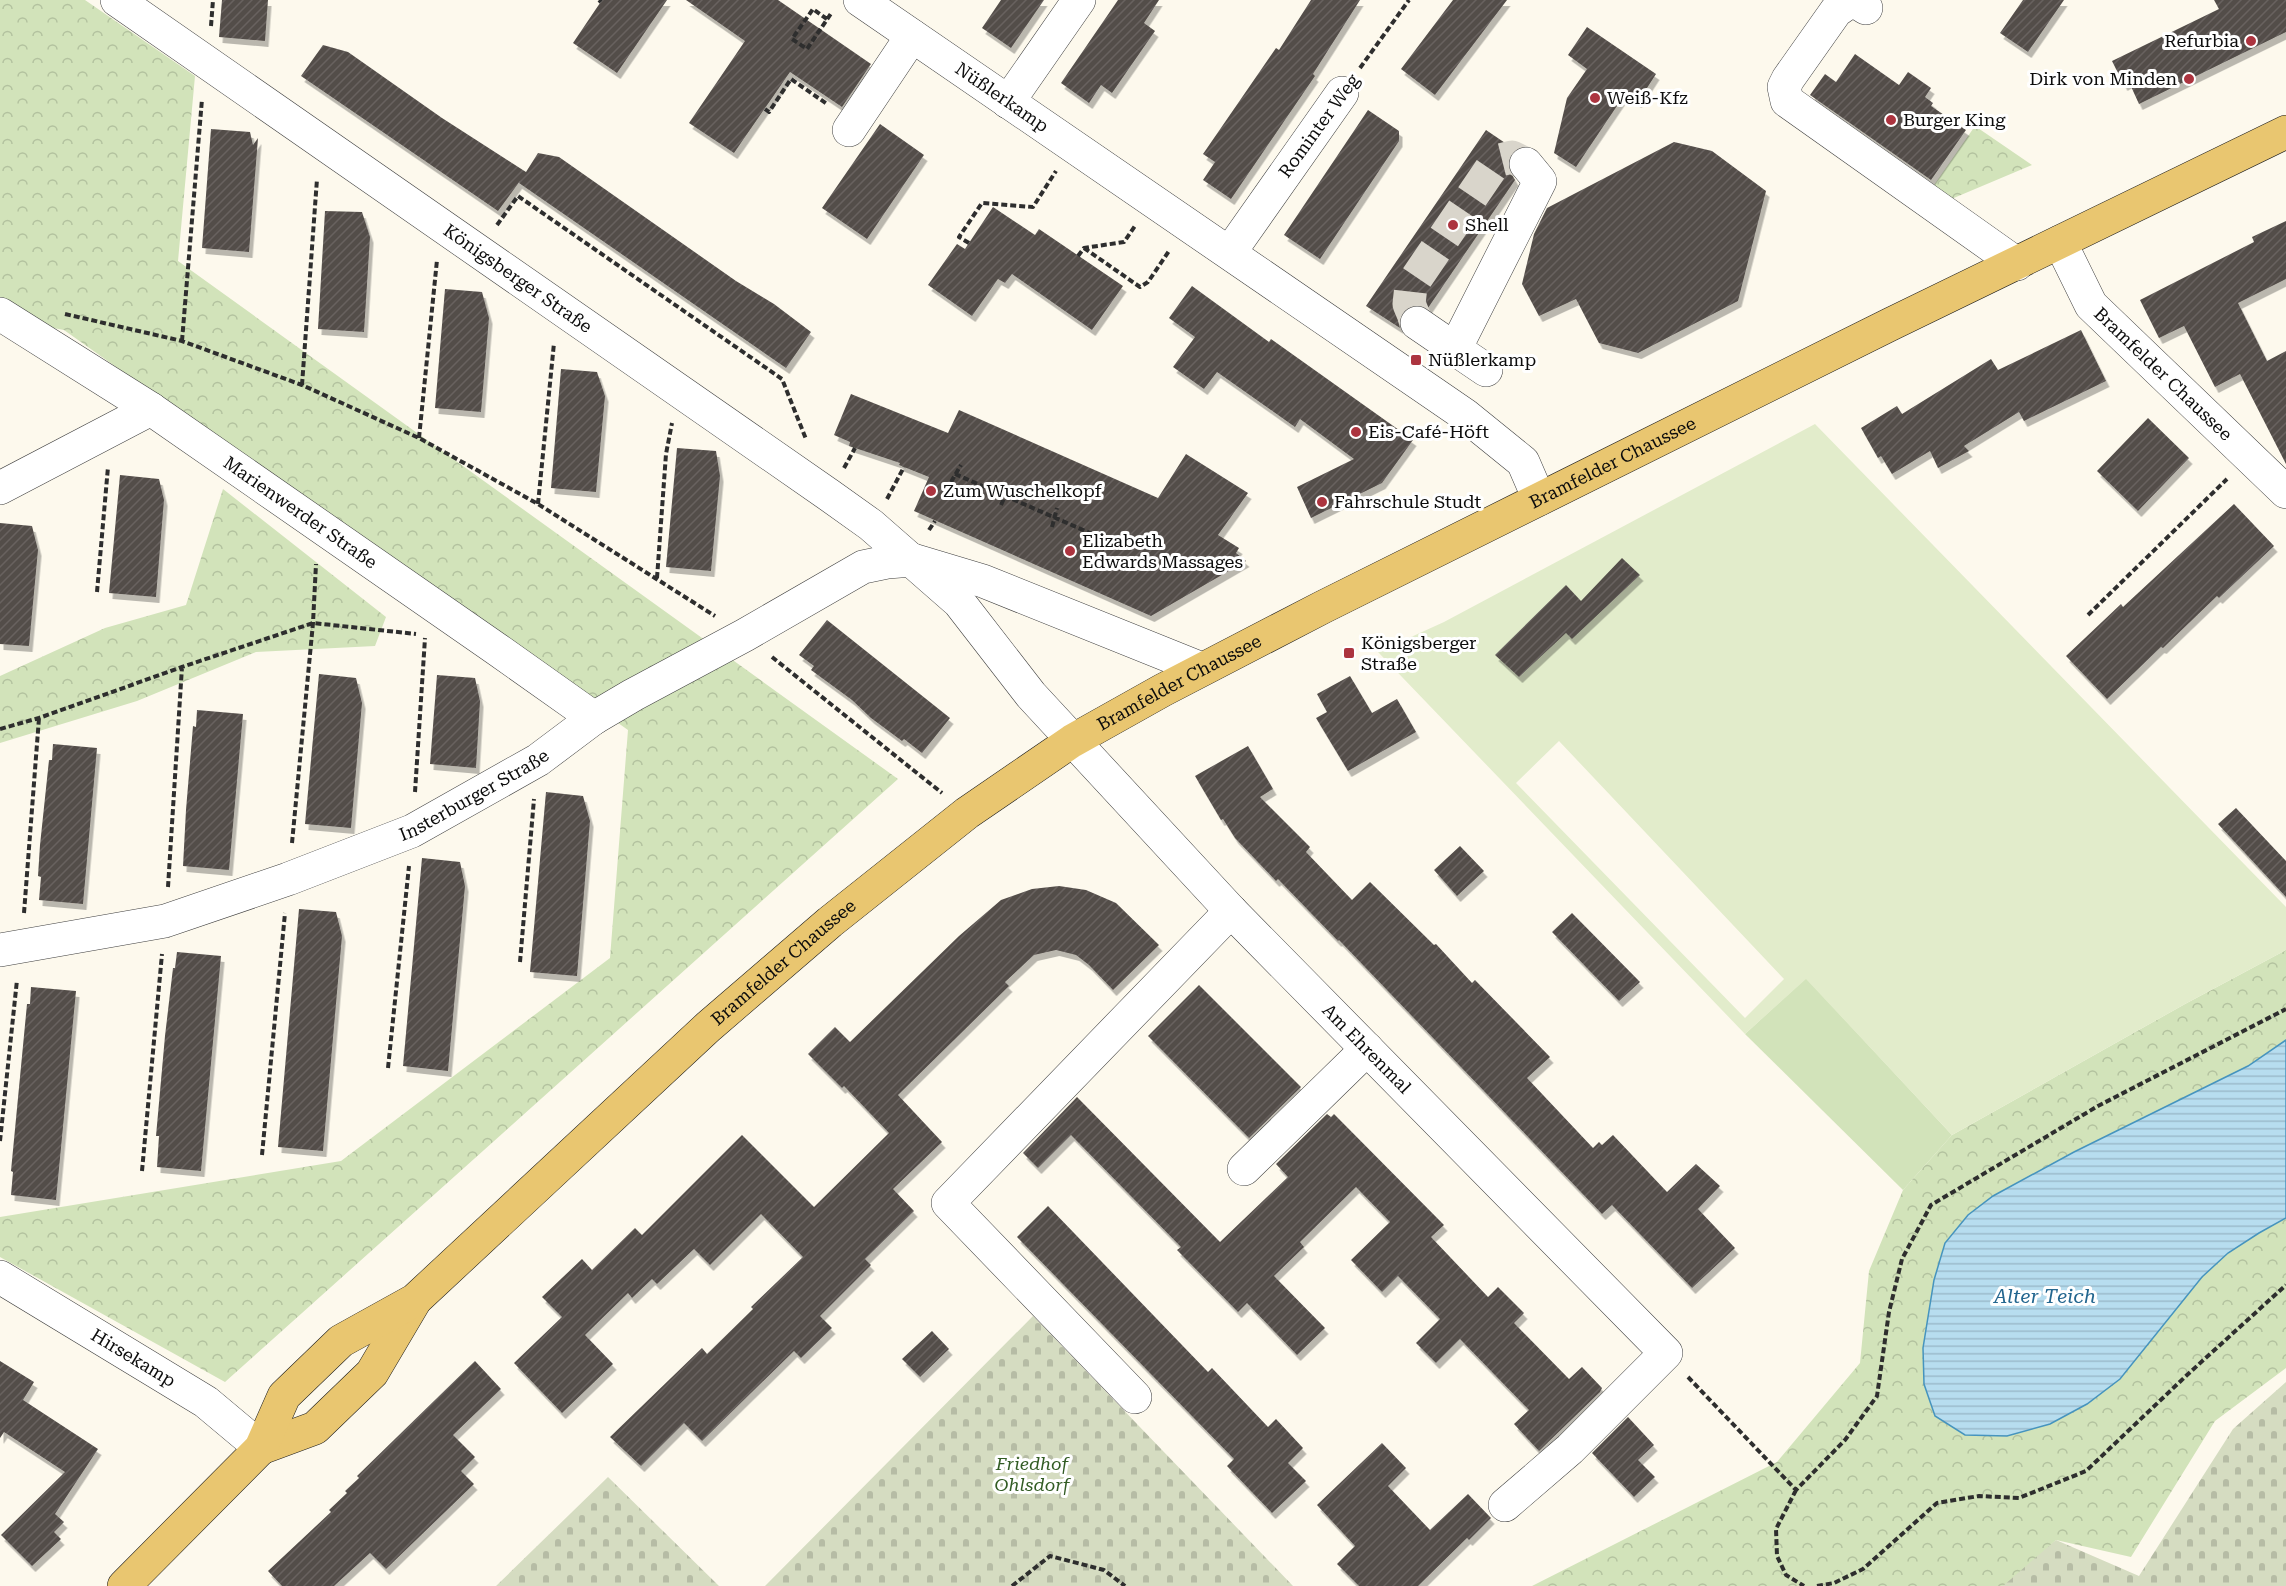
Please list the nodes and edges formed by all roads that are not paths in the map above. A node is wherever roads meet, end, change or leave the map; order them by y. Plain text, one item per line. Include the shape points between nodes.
1 (117, 0) edge
2 (1079, 0) edge
3 (847, 5) edge
4 (1866, 8) dead end
5 (912, 36) junction
6 (1342, 93) road end
7 (1008, 102) junction
8 (849, 130) dead end
9 (2286, 132) edge
10 (1533, 172) dead end
11 (2060, 242) junction
12 (1230, 252) junction
13 (2017, 264) junction
14 (0, 314) edge
15 (1418, 323) tunnel mouth
16 (1455, 349) junction
17 (1486, 370) dead end
18 (151, 409) junction
19 (0, 488) edge
20 (2286, 492) edge
21 (1539, 499) junction
22 (913, 560) junction
23 (1202, 669) junction
24 (594, 718) junction
25 (1072, 741) junction
26 (1231, 911) junction
27 (0, 950) edge
28 (1367, 1049) junction
29 (1244, 1169) dead end
30 (0, 1277) edge
31 (415, 1300) junction
32 (1135, 1397) dead end
33 (261, 1448) junction
34 (1505, 1505) dead end
35 (124, 1586) edge

1 - 22 street, Königsberger Straße via 871,525
2 - 7 street
3 - 5 street, Nüßlerkamp
4 - 13 street via 1849,2 1836,11 1784,87 1786,101
5 - 7 street, Nüßlerkamp
5 - 8 street
6 - 12 street, Rominter Weg
7 - 12 street, Nüßlerkamp
9 - 11 main road, Bramfelder Chaussee
10 - 16 street
11 - 13 main road, Bramfelder Chaussee
11 - 20 street, Bramfelder Chaussee via 2091,305
12 - 21 street, Nüßlerkamp via 1465,416 1522,462
13 - 21 main road, Bramfelder Chaussee
14 - 18 street, Marienwerder Straße
15 - 16 street
16 - 17 street
18 - 19 street
18 - 24 street, Marienwerder Straße
21 - 23 main road, Bramfelder Chaussee
22 - 23 street, Königsberger Straße via 983,581
22 - 24 street, Insterburger Straße via 863,567
22 - 25 street, Königsberger Straße via 959,602
23 - 25 main road, Bramfelder Chaussee
24 - 27 street, Insterburger Straße via 538,760 412,831 165,921
25 - 26 street, Am Ehrenmal
25 - 31 main road, Bramfelder Chaussee via 967,813 830,922 708,1027
26 - 28 street, Am Ehrenmal
26 - 32 street via 948,1203
28 - 29 street
28 - 34 street, Am Ehrenmal via 1666,1353 1570,1449
30 - 33 street, Hirsekamp via 206,1402
31 - 33 main road, Bramfelder Chaussee via 342,1341 292,1388 284,1396
31 - 33 main road, Bramfelder Chaussee via 372,1373 340,1405 315,1428
33 - 35 main road, Bramfelder Chaussee

